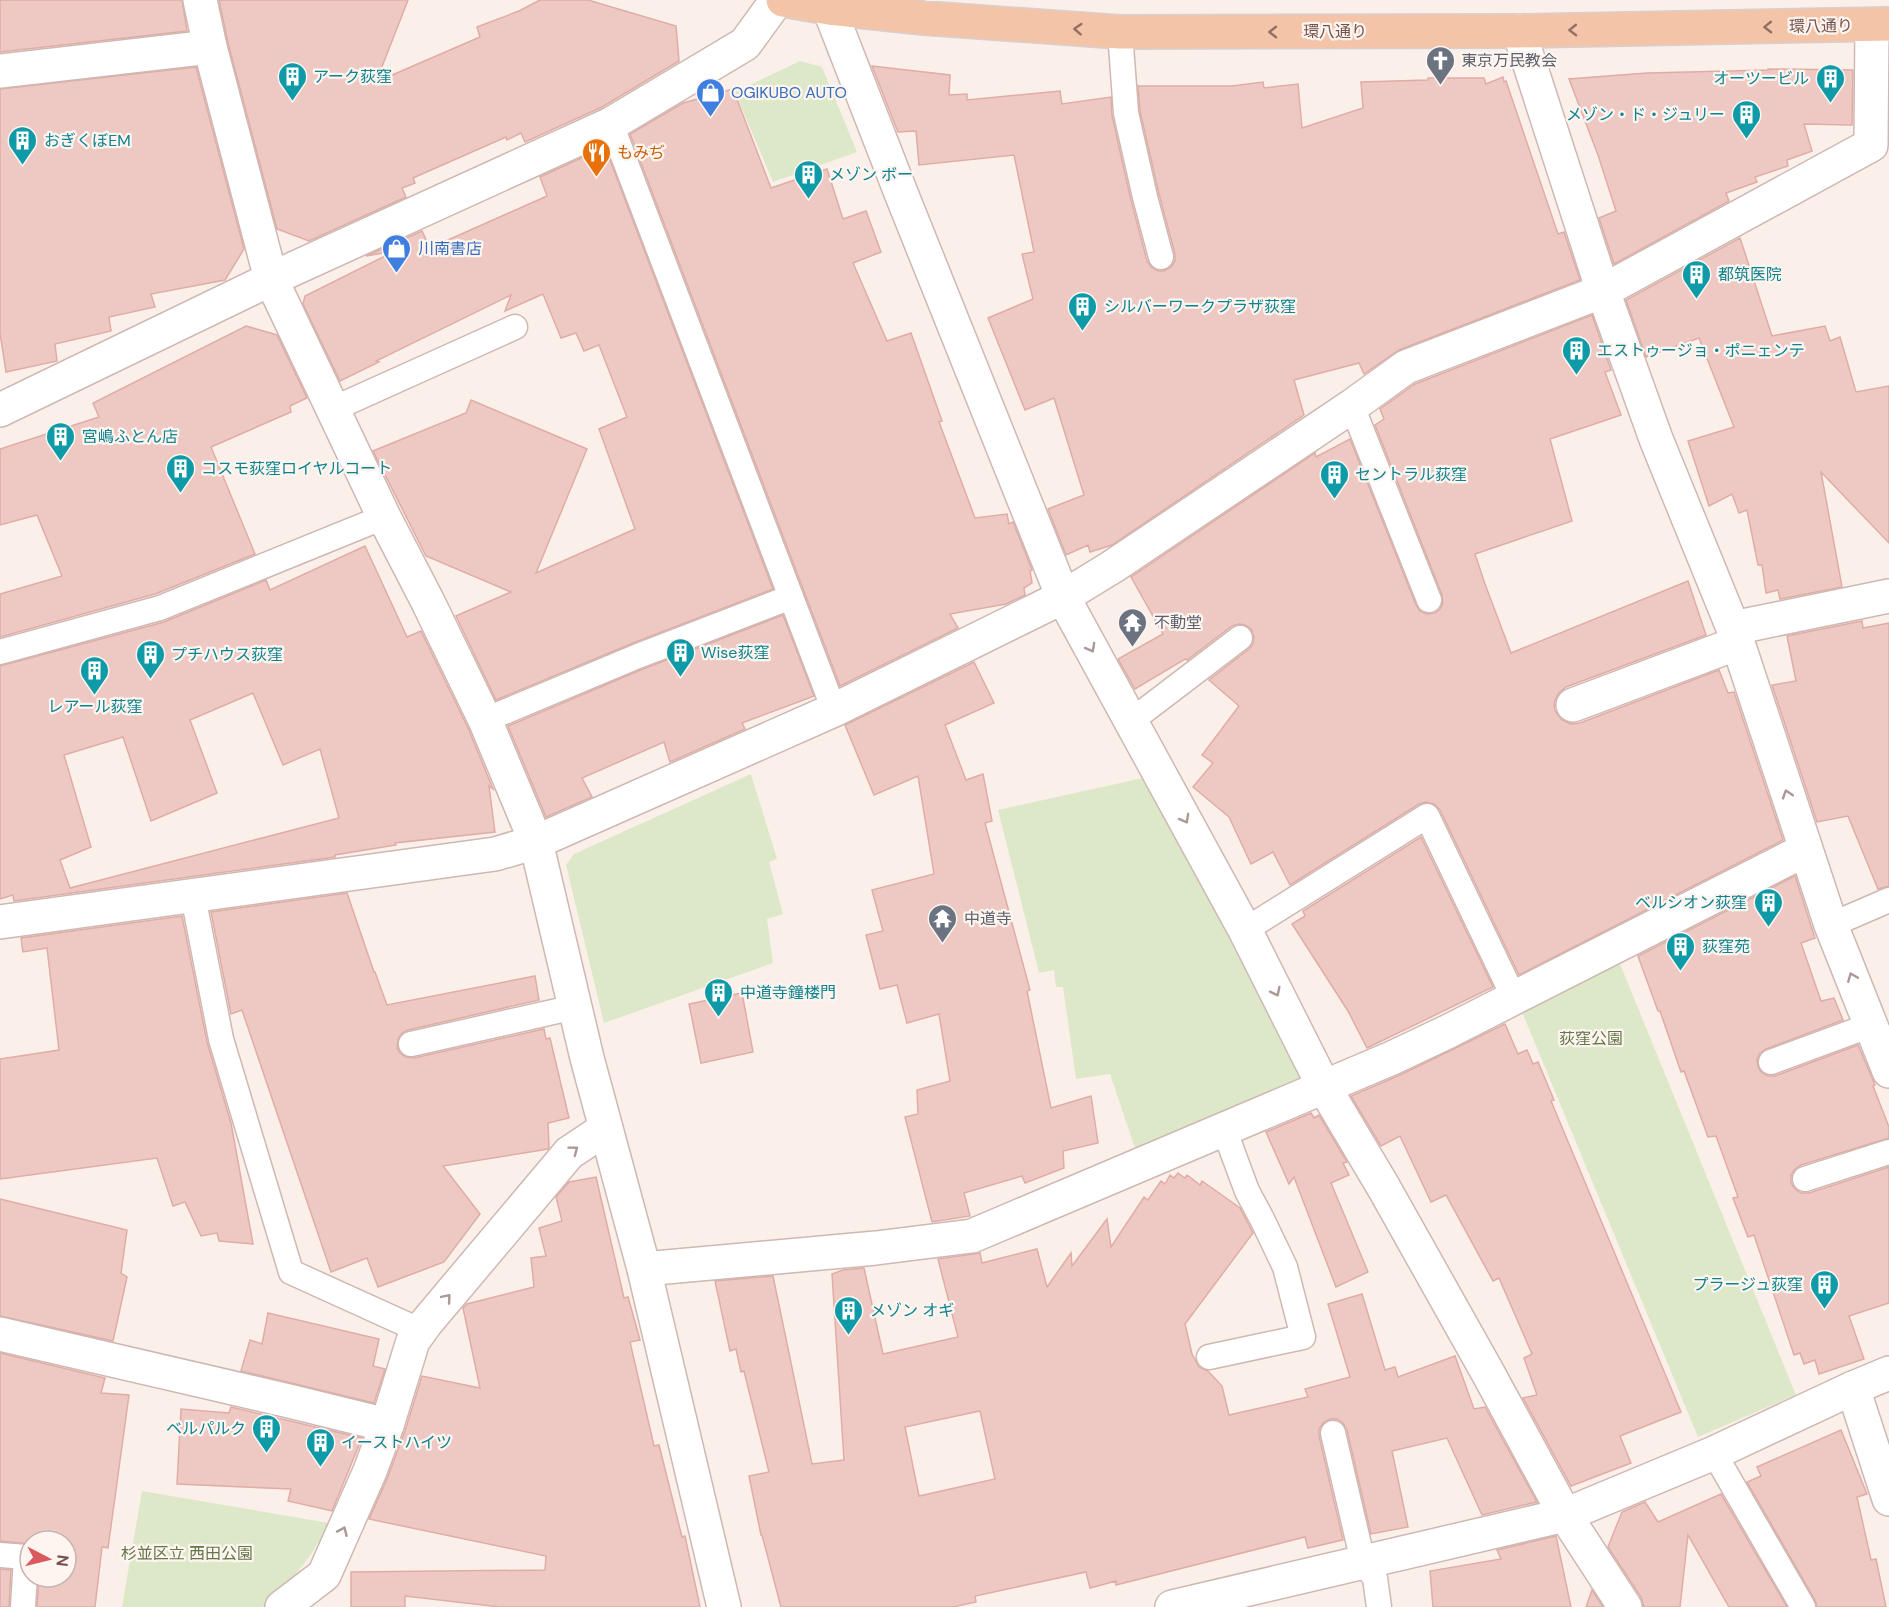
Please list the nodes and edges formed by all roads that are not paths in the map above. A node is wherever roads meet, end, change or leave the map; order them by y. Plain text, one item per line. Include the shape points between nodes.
1 (200, 0) edge
2 (777, 0) edge
3 (783, 0) edge
4 (829, 8) junction
5 (1880, 25) edge
6 (1519, 31) junction
7 (1120, 32) junction
8 (210, 47) junction
9 (0, 71) edge
10 (611, 124) junction
11 (1161, 257) dead end
12 (271, 279) junction
13 (1602, 291) junction
14 (515, 327) dead end
15 (1352, 406) junction
16 (333, 409) junction
17 (0, 410) edge
18 (384, 518) junction
19 (1889, 596) edge
20 (791, 597) junction
21 (1063, 597) junction
22 (1429, 600) dead end
23 (1735, 636) junction
24 (1240, 638) dead end
25 (0, 652) edge
26 (1573, 705) dead end
27 (834, 710) junction
28 (485, 720) junction
29 (1131, 721) junction
30 (536, 842) junction
31 (1804, 850) junction
32 (193, 896) junction
33 (1889, 900) edge
34 (0, 922) edge
35 (1831, 926) junction
36 (1245, 930) junction
37 (1514, 998) junction
38 (575, 1007) junction
39 (1870, 1025) junction
40 (411, 1044) dead end
41 (1771, 1062) dead end
42 (1889, 1071) edge
43 (1324, 1087) junction
44 (605, 1129) junction
45 (1224, 1130) junction
46 (1889, 1152) edge
47 (1805, 1179) dead end
48 (644, 1269) junction
49 (421, 1331) junction
50 (0, 1334) edge
51 (1209, 1358) dead end
52 (1889, 1373) edge
53 (1853, 1388) junction
54 (387, 1425) junction
55 (1333, 1433) dead end
56 (1714, 1453) junction
57 (1889, 1499) edge
58 (1565, 1515) junction
59 (0, 1555) edge
60 (1362, 1562) junction
61 (324, 1575) junction
62 (23, 1607) edge
63 (282, 1607) edge
64 (324, 1607) edge
65 (724, 1607) edge
66 (1172, 1607) edge
67 (1379, 1607) edge
68 (1625, 1607) edge
69 (1803, 1607) edge

1 - 8 street
2 - 10 street via 745,44
3 - 4 main road, 環八通り
7 -> 4 main road, 環八通り
4 - 21 street
5 -> 6 main road, 環八通り
5 - 13 street via 1871,145
6 -> 7 main road, 環八通り
6 - 13 street
7 - 11 lane via 1126,113
8 - 9 street
8 - 12 street
10 - 12 street
10 - 20 lane
12 - 16 street
12 - 17 street
13 - 15 street via 1406,367
13 - 23 street
14 - 16 lane
15 - 21 street
15 - 22 lane
16 - 18 street
18 - 25 lane via 160,608
18 - 28 street
19 - 23 street
20 - 27 lane
20 - 28 lane
21 - 27 street
21 -> 29 street
23 - 26 street
31 -> 23 street
24 - 29 lane
27 - 30 street
28 - 30 street
29 -> 36 street
30 - 32 street via 495,854
30 - 38 street
31 - 35 street
31 - 37 street
32 - 34 street
32 - 49 lane via 221,1039 291,1272
33 - 35 lane
39 -> 35 street
36 - 37 lane via 1427,816
36 -> 43 street
37 - 43 street
38 - 40 lane
38 - 44 street
39 - 41 lane
39 - 42 street
43 - 45 street
43 - 58 street via 1488,1372
44 - 48 street
49 -> 44 street via 569,1153
45 - 48 street via 972,1236
45 - 51 lane via 1247,1191 1285,1267 1303,1337
46 - 47 lane
48 - 65 street
49 - 54 street via 413,1341
50 - 54 street
52 - 53 street
53 - 56 street
53 - 57 street
61 -> 54 street
55 - 60 lane
56 - 58 street
56 - 69 lane
58 - 60 street
58 - 68 street
59 - 62 lane via 26,1557
60 - 66 street
60 - 67 lane via 1375,1578
61 - 63 street
61 - 64 street

